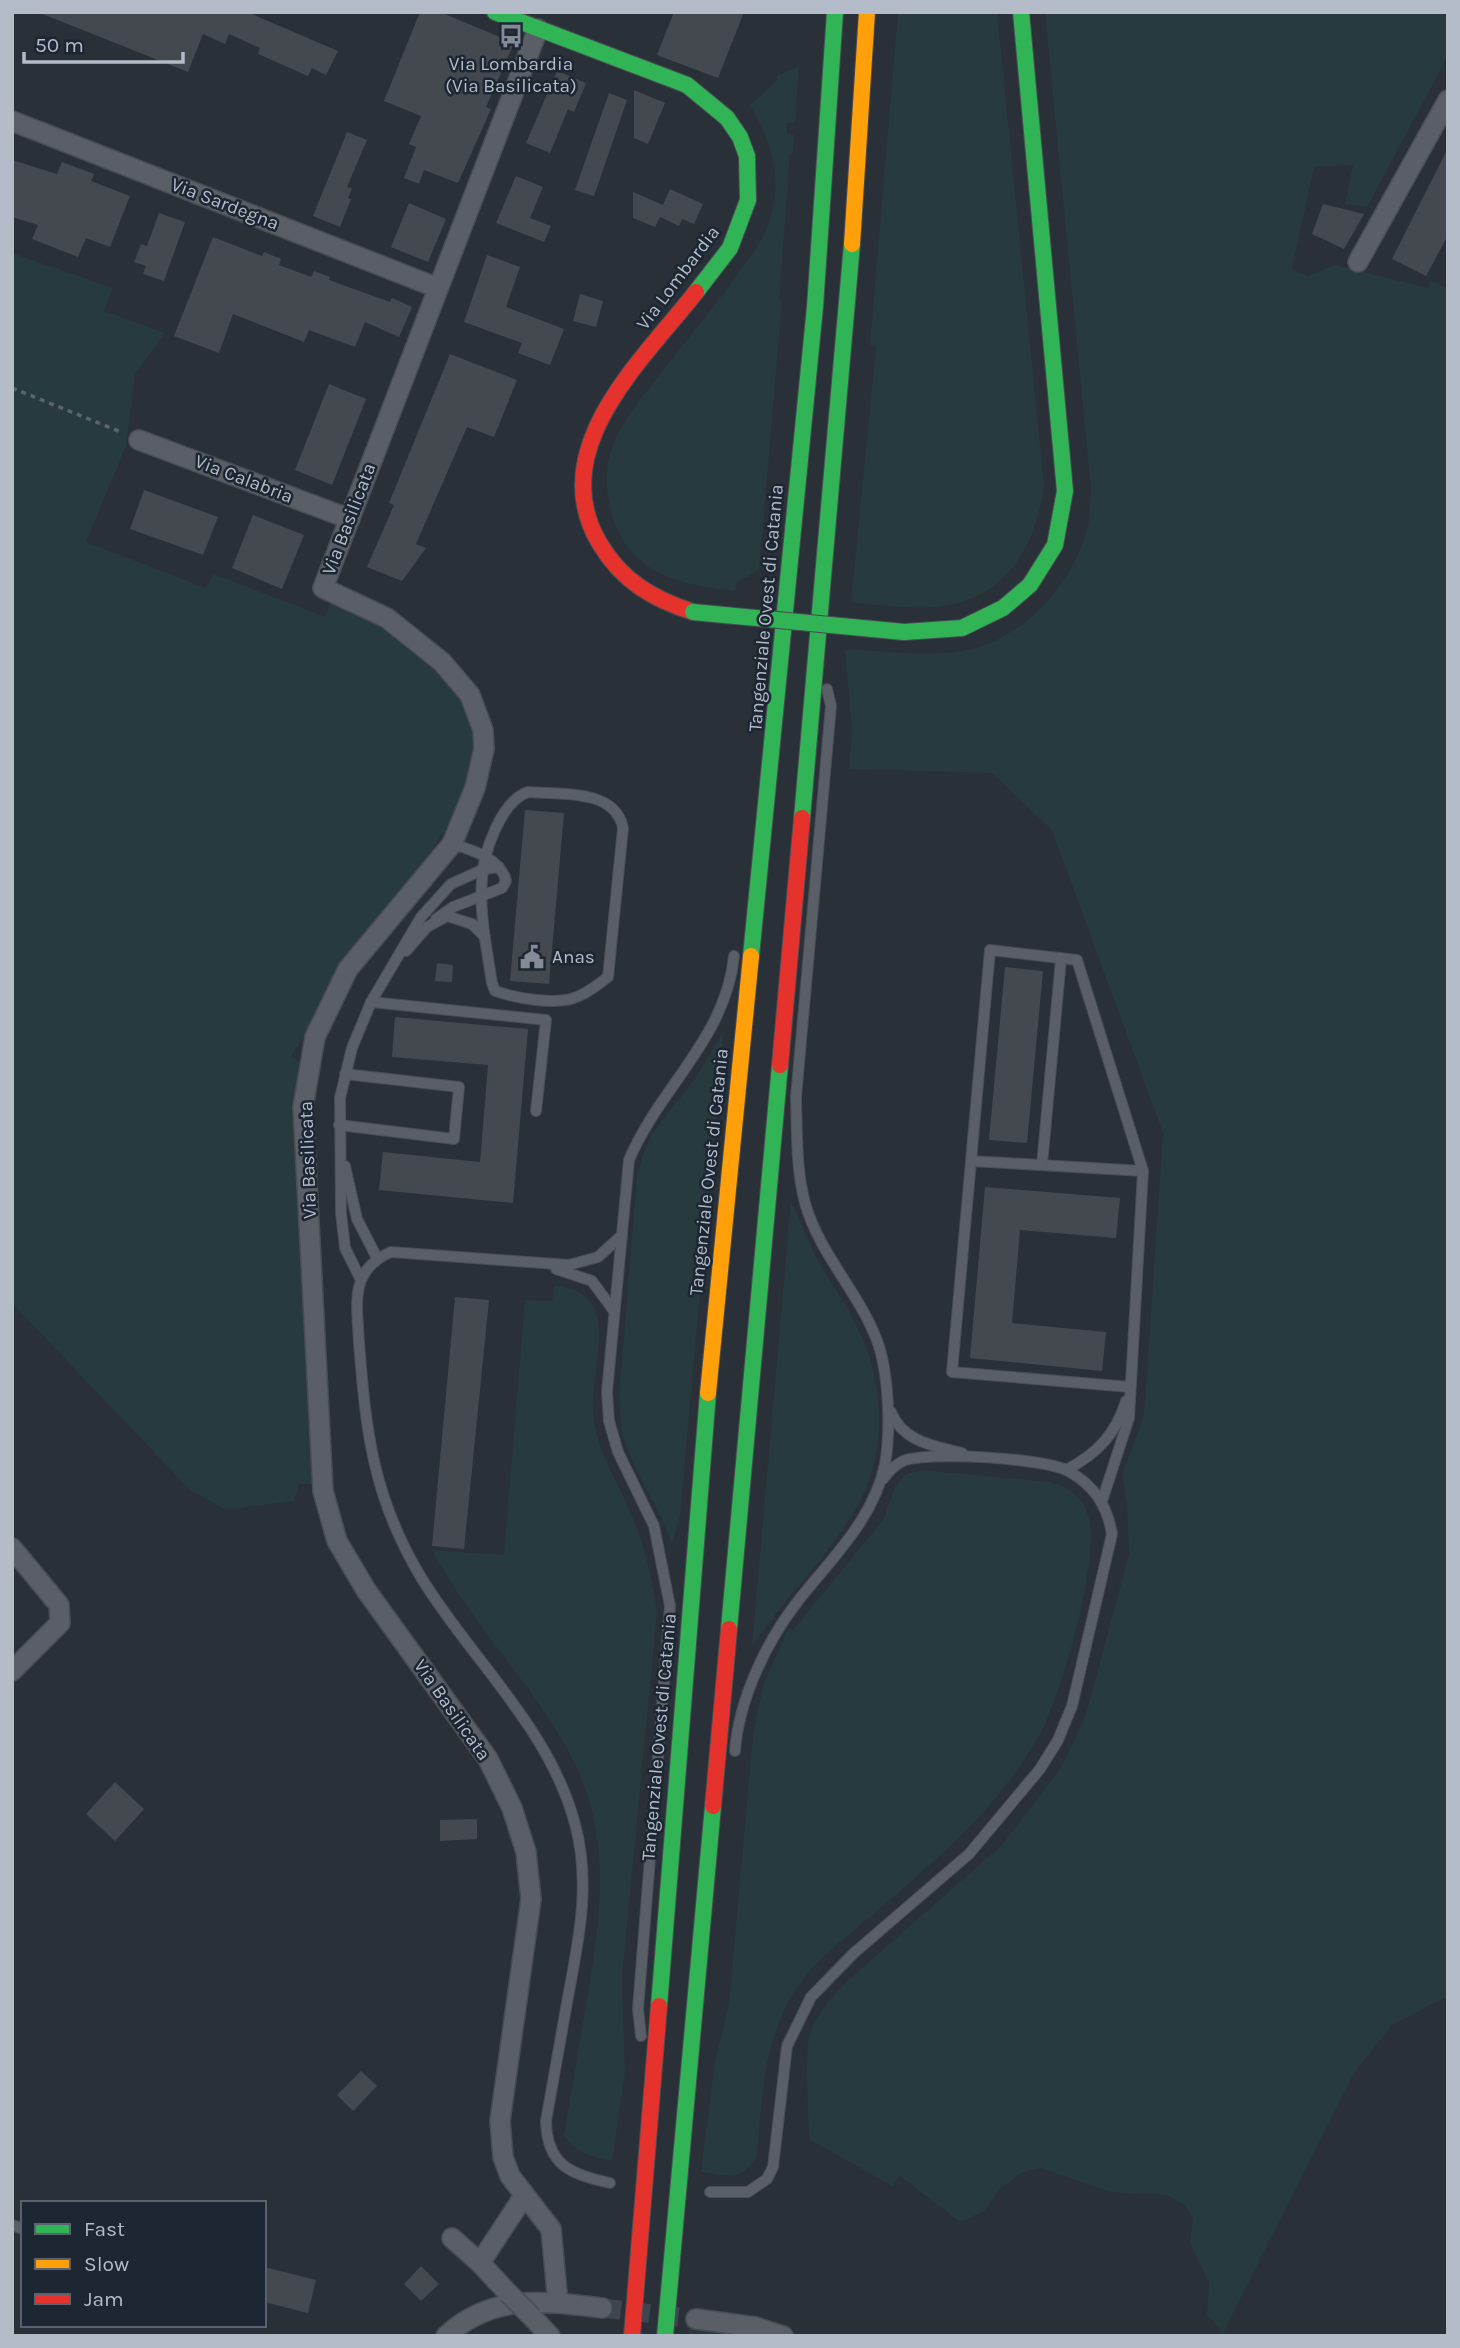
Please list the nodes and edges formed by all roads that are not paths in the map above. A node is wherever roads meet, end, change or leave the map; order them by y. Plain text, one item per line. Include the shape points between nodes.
1 (495, 12) edge
2 (835, 12) edge
3 (867, 12) edge
4 (1021, 12) edge
5 (538, 29) junction
6 (1448, 100) edge
7 (12, 121) edge
8 (1358, 262) dead end
9 (438, 288) junction
10 (139, 440) road end
11 (350, 519) junction
12 (783, 651) junction
13 (818, 651) junction
14 (764, 691) dead end
15 (452, 844) junction
16 (485, 863) junction
17 (483, 894) junction
18 (436, 919) junction
19 (485, 937) junction
20 (735, 939) dead end
21 (1061, 959) junction
22 (395, 964) junction
23 (371, 1002) junction
24 (345, 1074) junction
25 (536, 1111) dead end
26 (339, 1125) junction
27 (341, 1152) junction
28 (971, 1161) junction
29 (1042, 1165) junction
30 (1143, 1171) junction
31 (622, 1234) junction
32 (377, 1258) junction
33 (538, 1265) junction
34 (361, 1280) junction
35 (614, 1312) junction
36 (1130, 1387) junction
37 (886, 1401) junction
38 (983, 1458) junction
39 (1066, 1470) junction
40 (879, 1485) junction
41 (1102, 1501) junction
42 (12, 1548) edge
43 (12, 1671) edge
44 (734, 1757) dead end
45 (705, 2031) dead end
46 (650, 2111) junction
47 (685, 2125) junction
48 (610, 2183) dead end
49 (710, 2192) dead end
50 (524, 2196) junction
51 (452, 2238) dead end
52 (480, 2263) junction
53 (558, 2303) junction
54 (602, 2308) tunnel mouth
55 (696, 2319) tunnel mouth
56 (446, 2336) edge
57 (550, 2336) edge
58 (632, 2336) edge
59 (665, 2336) edge
60 (783, 2336) edge

1 - 5 main road, Via Lombardia
2 - 12 main road, Tangenziale Ovest di Catania via 815,307
3 - 13 main road via 848,310
4 - 5 main road, Via Lombardia, bridge via 1065,491 1058,531 1055,545 1030,585 1003,608 962,628 904,632 693,612 657,601 636,588 605,554 586,508 584,466 589,443 613,398 730,248 745,220 752,174 746,148 724,112 687,85
5 - 9 street, Via Basilicata
6 - 8 street
7 - 9 street, Via Sardegna
9 - 11 street, Via Basilicata
10 - 11 street, Via Calabria
11 - 15 street, Via Basilicata via 323,588 387,618 418,640 470,695 478,713 484,749 475,788
12 - 14 lane
12 - 46 main road, Tangenziale Ovest di Catania via 709,1385
13 - 37 lane via 831,706 796,1097 797,1157 805,1202 823,1250 877,1340
13 - 47 main road
15 - 16 lane via 475,850
15 - 50 street, Via Basilicata via 348,969 316,1037 303,1107 323,1491 337,1541 366,1590 488,1759 512,1808 526,1852 531,1899 500,2121 503,2157
16 - 17 lane
16 - 17 lane via 504,871 506,881 502,888
16 - 19 lane via 500,817 528,792 601,799 621,816 608,977 586,993 559,1000 495,991
16 - 22 lane via 440,894
17 - 18 lane
17 - 19 lane
18 - 19 lane via 458,917
18 - 22 lane
20 - 31 lane via 722,1005 685,1073 639,1136 629,1160
21 - 28 lane via 990,950
21 - 29 lane
21 - 30 lane via 1077,960
22 - 23 lane
23 - 24 lane
23 - 25 lane via 546,1020
24 - 26 lane
24 - 26 lane via 459,1087 454,1139
26 - 27 lane
27 - 32 lane via 357,1219
27 - 34 lane via 345,1248
28 - 29 lane
28 - 36 lane via 952,1372
29 - 30 lane
30 - 36 lane
31 - 33 lane via 598,1257 569,1265
31 - 35 lane
32 - 33 lane via 391,1252
32 - 34 lane
33 - 35 lane via 592,1281
34 - 48 lane via 356,1294 366,1429 394,1527 423,1580 551,1763 575,1824 582,1853 583,1905 546,2137 562,2166
35 - 46 lane via 609,1421 618,1452 654,1526 670,1606 638,2009
36 - 39 lane via 1114,1431 1086,1460
36 - 41 lane via 1128,1427
37 - 38 lane via 904,1433
37 - 40 lane via 889,1425
38 - 39 lane
38 - 40 lane via 902,1461
39 - 41 lane via 1094,1489
40 - 44 lane via 860,1523 776,1631 746,1704
41 - 49 lane via 1112,1534 1110,1552 1084,1663 1058,1740 986,1837 811,1997 787,2046 774,2167 767,2179 748,2192
42 - 43 street via 59,1605 60,1623
45 - 47 lane
46 - 58 main road, Tangenziale Ovest di Catania
47 - 59 main road
50 - 52 street
50 - 53 street, Via Basilicata via 551,2229
51 - 52 street
52 - 57 street, bridge
53 - 54 street
53 - 56 street via 488,2308
55 - 60 street

